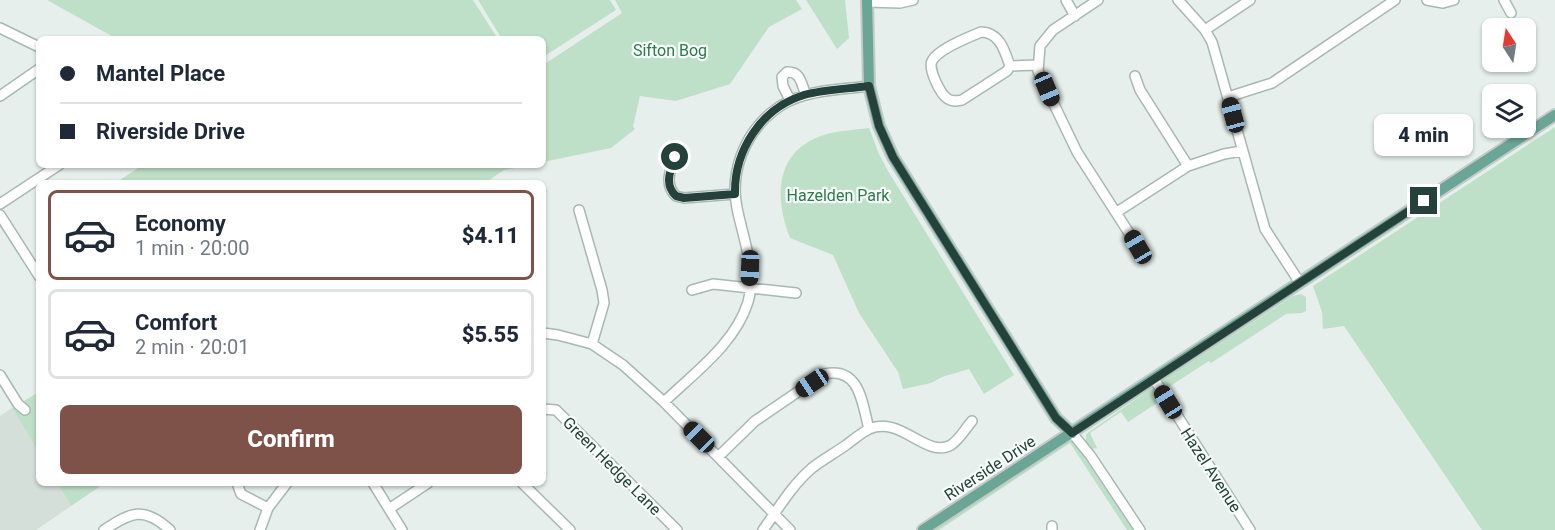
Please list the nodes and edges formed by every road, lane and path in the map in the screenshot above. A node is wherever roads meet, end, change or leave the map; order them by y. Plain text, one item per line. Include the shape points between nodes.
1 (914, 0) edge
2 (1066, 0) edge
3 (1098, 0) edge
4 (1178, 0) edge
5 (1250, 0) edge
6 (1395, 0) edge
7 (1427, 0) edge
8 (1454, 0) edge
9 (1503, 0) edge
10 (867, 1) edge
11 (1511, 13) dead end
12 (1075, 15) junction
13 (0, 28) edge
14 (1205, 30) junction
15 (36, 46) edge
16 (1037, 65) junction
17 (1011, 66) junction
18 (36, 71) edge
19 (1136, 76) dead end
20 (869, 86) junction
21 (806, 94) junction
22 (0, 96) edge
23 (1228, 97) junction
24 (790, 100) junction
25 (1555, 116) edge
26 (1242, 151) junction
27 (675, 157) dead end
28 (1188, 166) junction
29 (54, 168) edge
30 (36, 180) edge
31 (36, 180) edge
32 (735, 194) junction
33 (0, 204) edge
34 (579, 210) dead end
35 (1117, 212) junction
36 (0, 215) edge
37 (1138, 247) dead end
38 (36, 271) edge
39 (1300, 283) junction
40 (749, 287) junction
41 (693, 290) dead end
42 (796, 293) dead end
43 (546, 333) edge
44 (592, 344) junction
45 (0, 375) edge
46 (1154, 379) junction
47 (664, 402) junction
48 (546, 409) edge
49 (25, 410) dead end
50 (972, 420) dead end
51 (869, 429) junction
52 (1072, 433) junction
53 (718, 457) junction
54 (238, 486) edge
55 (286, 486) edge
56 (375, 486) edge
57 (423, 486) edge
58 (525, 486) edge
59 (268, 508) junction
60 (388, 509) junction
61 (775, 513) junction
62 (104, 530) edge
63 (170, 530) edge
64 (260, 530) edge
65 (402, 530) edge
66 (570, 530) edge
67 (677, 530) edge
68 (764, 530) edge
69 (790, 530) edge
70 (924, 530) edge
71 (1140, 530) edge
72 (1250, 530) edge

1 - 10 street
2 - 12 street
3 - 12 street
4 - 14 street
5 - 14 street
6 - 23 street via 1272,83
7 - 8 street
9 - 11 street
10 - 20 main road
12 - 16 street via 1053,30 1040,46
13 - 15 street
14 - 23 street via 1217,54
16 - 17 street
16 - 35 street via 1072,142
17 - 17 street via 956,101 944,95 931,70 937,54 981,32 998,39
18 - 22 street
19 - 28 street via 1140,90
20 - 21 street
20 - 52 main road via 879,126 893,157 1056,418
21 - 24 street
21 - 24 street via 799,76 787,72 782,77
23 - 26 street
24 - 32 street via 757,128 743,149
25 - 39 main road, Riverside Drive
26 - 28 street
26 - 39 street via 1265,229
27 - 32 street via 669,186 676,196
28 - 35 street
29 - 30 street
31 - 33 street
32 - 40 street via 750,268
34 - 44 street via 604,303
35 - 37 street
36 - 38 street
39 - 46 main road, Riverside Drive
40 - 41 street via 713,284
40 - 42 street
40 - 47 street via 741,319 728,340
43 - 44 street
44 - 47 street via 623,364
45 - 49 street
46 - 52 main road, Riverside Drive
46 - 72 street, Hazel Avenue
47 - 53 street
48 - 67 street, Green Hedge Lane via 556,410
50 - 51 street via 958,439 940,448 895,428
51 - 53 street via 853,381 843,373 824,374 755,421
51 - 61 street via 812,468
52 - 70 main road, Riverside Drive
52 - 71 street
53 - 61 street
54 - 59 street via 241,494
55 - 59 street
56 - 60 street
57 - 60 street
58 - 66 street
59 - 64 street
60 - 65 street
61 - 68 street
61 - 69 street
62 - 63 street via 131,514 142,513

